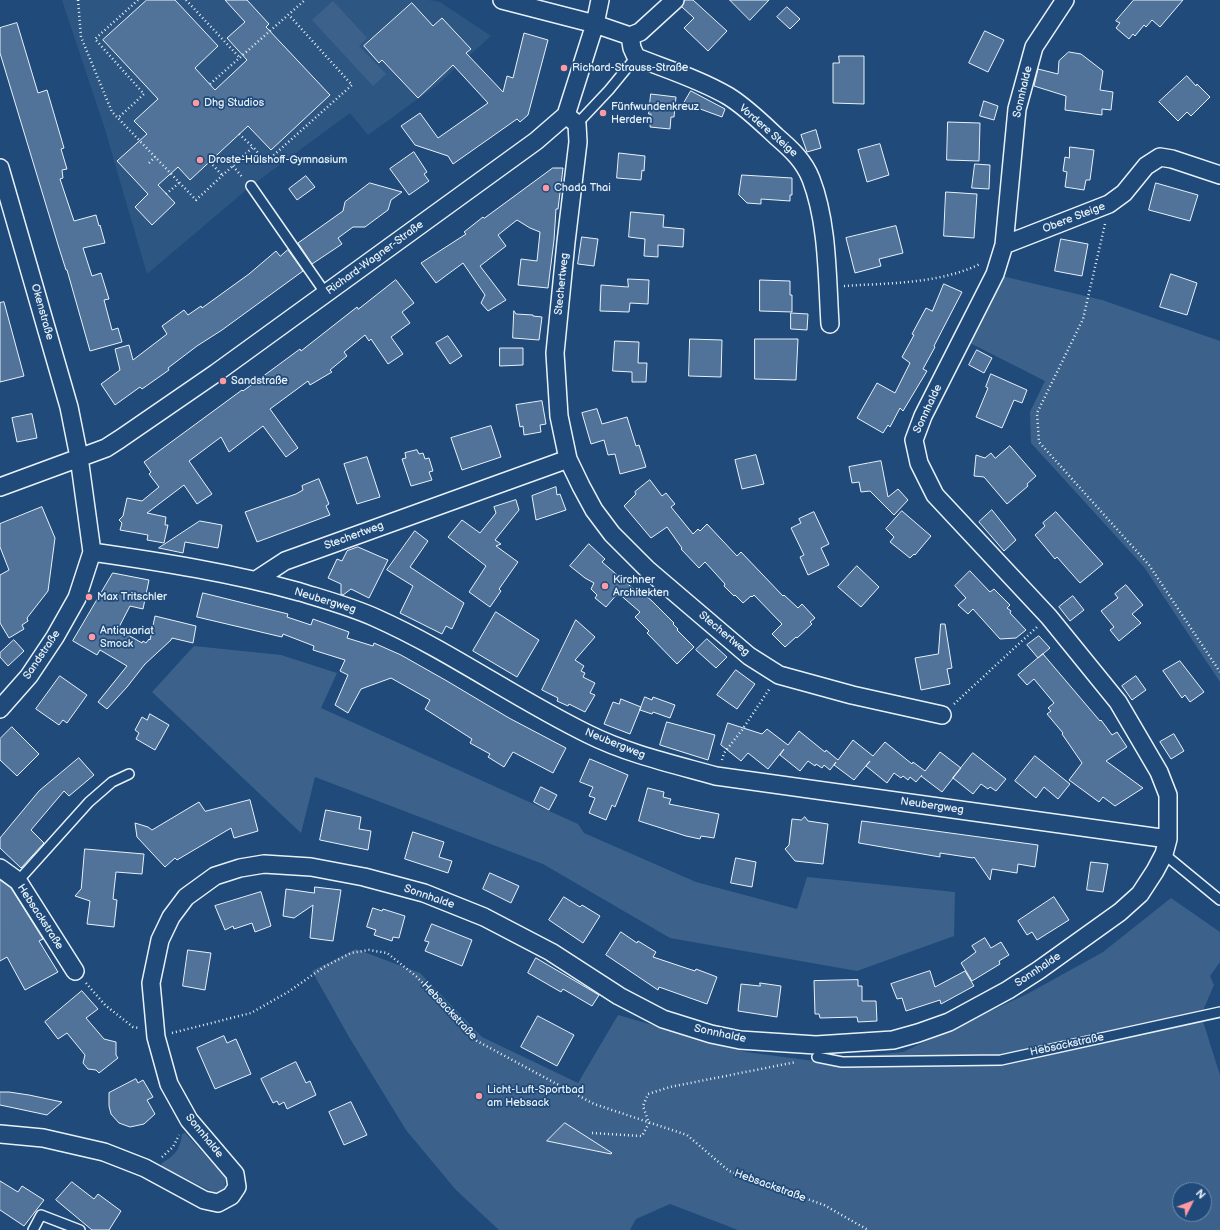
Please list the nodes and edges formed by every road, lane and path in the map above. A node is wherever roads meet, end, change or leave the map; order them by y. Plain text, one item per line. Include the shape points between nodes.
1 (78, 0) edge
2 (138, 0) edge
3 (186, 0) edge
4 (305, 0) edge
5 (502, 0) edge
6 (600, 0) edge
7 (675, 0) edge
8 (1065, 0) edge
9 (289, 15) junction
10 (595, 24) junction
11 (630, 36) junction
12 (636, 57) junction
13 (240, 58) junction
14 (210, 84) dead end
15 (118, 118) junction
16 (572, 120) junction
17 (239, 134) dead end
18 (253, 147) junction
19 (155, 157) junction
20 (210, 162) dead end
21 (149, 163) dead end
22 (0, 168) edge
23 (1220, 175) edge
24 (223, 176) junction
25 (178, 182) junction
26 (251, 186) dead end
27 (166, 194) dead end
28 (1109, 204) junction
29 (1004, 245) junction
30 (979, 265) dead end
31 (827, 287) junction
32 (326, 294) junction
33 (830, 324) dead end
34 (79, 457) junction
35 (568, 459) junction
36 (0, 487) edge
37 (92, 552) junction
38 (256, 580) junction
39 (1038, 627) dead end
40 (1220, 672) edge
41 (779, 675) junction
42 (0, 710) edge
43 (942, 715) joint
44 (129, 774) dead end
45 (716, 776) junction
46 (1166, 846) junction
47 (0, 868) edge
48 (18, 881) junction
49 (1220, 900) edge
50 (75, 970) joint
51 (1220, 1012) edge
52 (133, 1027) dead end
53 (156, 1037) junction
54 (817, 1057) dead end
55 (790, 1063) dead end
56 (189, 1120) junction
57 (649, 1123) junction
58 (592, 1133) dead end
59 (0, 1134) edge
60 (145, 1168) junction
61 (33, 1230) edge
62 (80, 1230) edge
63 (868, 1230) edge

1 - 15 path via 81,37 112,112
2 - 15 path via 95,39 144,94
3 - 13 path
4 - 9 path
5 - 10 street
6 - 10 street
7 - 11 street via 640,32
8 - 29 street, Sonnhalde via 1034,48 1017,109
9 - 13 path
9 - 18 path via 352,85 266,162
10 - 11 street
10 - 16 street
11 - 12 street
12 - 16 lane via 609,90
12 - 31 street, Vordere Steige via 696,79 728,96 757,118 798,156 811,178 820,208 826,251
13 - 14 path
15 - 19 path
16 - 32 street, Richard-Wagner-Straße via 536,141
16 - 35 street, Stechertweg via 578,142 555,353 559,416
17 - 18 path
18 - 24 path
19 - 21 path
19 - 25 path
20 - 24 path
22 - 34 street, Okenstraße via 69,407
23 - 28 street, Obere Steige via 1160,157 1146,166 1124,193
24 - 25 path via 196,200
25 - 27 path
26 - 32 lane
28 - 29 street, Obere Steige
28 - 40 path via 1083,319 1037,413 1039,442 1149,565
29 - 46 street, Sonnhalde via 995,274 914,440 919,463 935,495 1049,617 1118,702 1159,772 1168,795
30 - 31 path via 926,280
31 - 33 street, Vordere Steige
32 - 34 street, Richard-Wagner-Straße via 131,432 106,448
34 - 36 street, Richard-Wagner-Straße
34 - 37 street, Sandstraße
35 - 38 street, Stechertweg via 286,561
35 - 41 street, Stechertweg via 594,510 631,554 749,656
37 - 38 street, Neubergweg
37 - 42 street, Sandstraße via 78,598 55,638 30,676
38 - 45 street, Neubergweg via 334,602 374,617 410,633 589,734 646,757
39 - 43 path
41 - 43 street, Stechertweg via 852,695
41 - 45 path via 724,753
44 - 48 lane via 112,782 89,802
45 - 46 street, Neubergweg
46 - 49 lane
46 - 53 street, Sonnhalde via 1155,871 1140,894 1120,912 1008,990 949,1022 918,1033 893,1040 816,1045 740,1040 663,1019 619,996 544,948 484,917 424,893 364,877 311,867 264,864 240,868 215,876 186,897 170,917 160,940 151,983
47 - 48 street, Hebsackstraße
48 - 50 street, Hebsackstraße
50 - 52 path via 105,1005
51 - 54 lane, Hebsackstraße via 1001,1060 842,1062
53 - 56 street, Sonnhalde via 169,1084
53 - 57 path, Hebsackstraße via 251,1013 351,953 369,950 387,953 417,977 477,1041 594,1104
55 - 57 path via 670,1087 648,1094 643,1106
56 - 60 path via 181,1127 173,1147
56 - 60 street, Sonnhalde via 235,1174 237,1187 231,1196 218,1203 204,1200
57 - 58 path via 642,1136
57 - 63 path, Hebsackstraße via 687,1135 729,1171 824,1205
59 - 60 street, Sonnhalde via 43,1138 104,1152
61 - 62 lane via 42,1215

